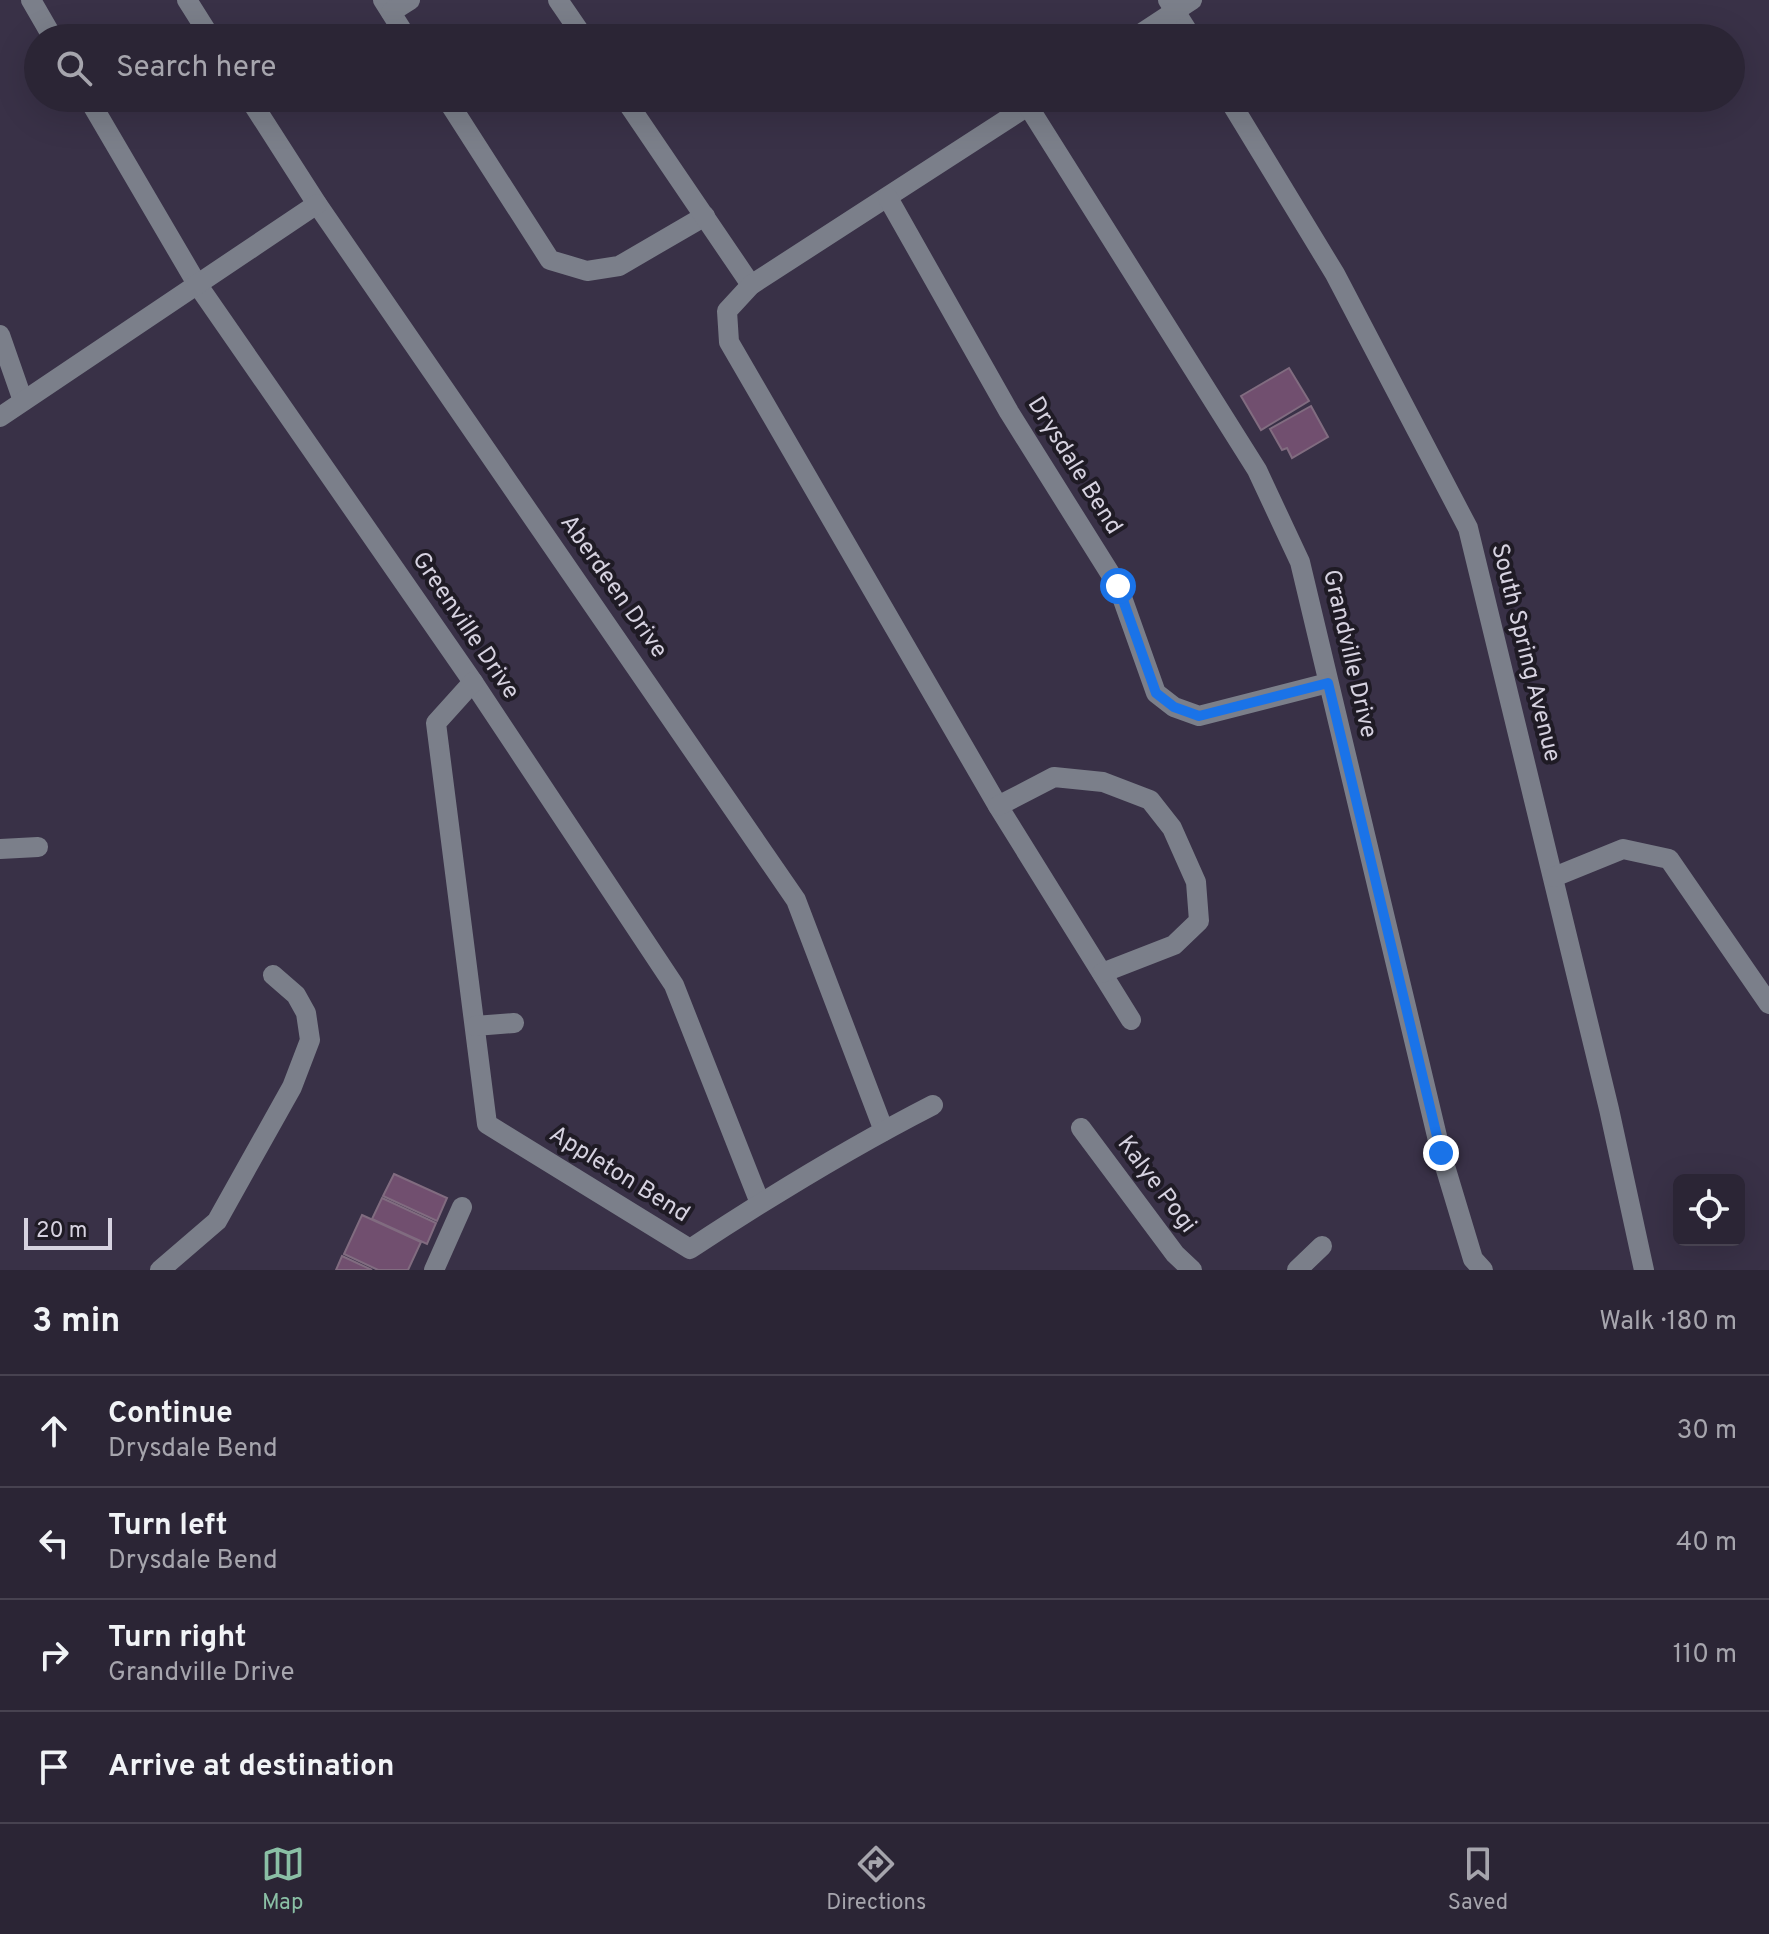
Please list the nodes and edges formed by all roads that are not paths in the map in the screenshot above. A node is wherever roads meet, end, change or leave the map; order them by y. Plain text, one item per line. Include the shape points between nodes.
1 (31, 0) edge
2 (187, 0) edge
3 (410, 0) edge
4 (558, 0) edge
5 (1178, 4) edge
6 (387, 6) edge
7 (45, 24) edge
8 (202, 24) edge
9 (398, 24) edge
10 (574, 24) edge
11 (1152, 24) edge
12 (1186, 24) edge
13 (96, 112) edge
14 (258, 112) edge
15 (455, 112) edge
16 (634, 112) edge
17 (1019, 112) edge
18 (1040, 112) edge
19 (1237, 112) edge
20 (888, 198) junction
21 (317, 204) junction
22 (705, 216) junction
23 (197, 284) junction
24 (751, 285) junction
25 (0, 335) edge
26 (23, 401) junction
27 (0, 417) edge
28 (473, 682) junction
29 (1328, 683) junction
30 (998, 806) junction
31 (38, 847) dead end
32 (0, 849) edge
33 (1554, 877) junction
34 (1102, 973) junction
35 (273, 975) dead end
36 (1769, 1004) edge
37 (1131, 1020) dead end
38 (514, 1023) dead end
39 (475, 1026) junction
40 (933, 1105) dead end
41 (1081, 1128) dead end
42 (884, 1131) junction
43 (760, 1203) junction
44 (462, 1207) dead end
45 (1322, 1246) dead end
46 (160, 1270) edge
47 (434, 1270) edge
48 (1192, 1270) edge
49 (1297, 1270) edge
50 (1483, 1270) edge
51 (1644, 1270) edge

1 - 7 street
2 - 8 street
3 - 6 street
4 - 10 street
5 - 11 street
5 - 12 street
6 - 9 street
13 - 23 street, Greenville Drive
14 - 21 street, Aberdeen Drive
15 - 22 street via 550,260 587,271 619,266
16 - 22 street
17 - 20 street
18 - 29 street, Grandville Drive via 1257,470 1300,562
19 - 33 street, South Spring Avenue via 1335,274 1468,528
20 - 24 street
20 - 29 street, Drysdale Bend via 1009,412 1118,586 1156,693 1199,716
21 - 23 street
21 - 42 street, Aberdeen Drive via 796,900
22 - 24 street
23 - 26 street
23 - 28 street, Greenville Drive
24 - 30 street via 727,311 729,342
25 - 26 street
26 - 27 street
28 - 39 street, Appleton Bend via 436,723
28 - 43 street, Greenville Drive via 674,985
29 - 50 street, Grandville Drive via 1441,1153 1473,1259
30 - 34 street
30 - 34 street via 1054,777 1103,782 1150,800 1172,828 1196,882 1199,921 1174,945
31 - 32 street
33 - 36 street via 1623,849 1669,859
33 - 51 street, South Spring Avenue
34 - 37 street
35 - 46 street via 296,995 306,1013 310,1040 292,1087 217,1221
38 - 39 street
39 - 43 street, Appleton Bend via 487,1124 690,1249
40 - 42 street, Appleton Bend
41 - 48 street, Kalye Pogi
42 - 43 street, Appleton Bend
44 - 47 street
45 - 49 street

